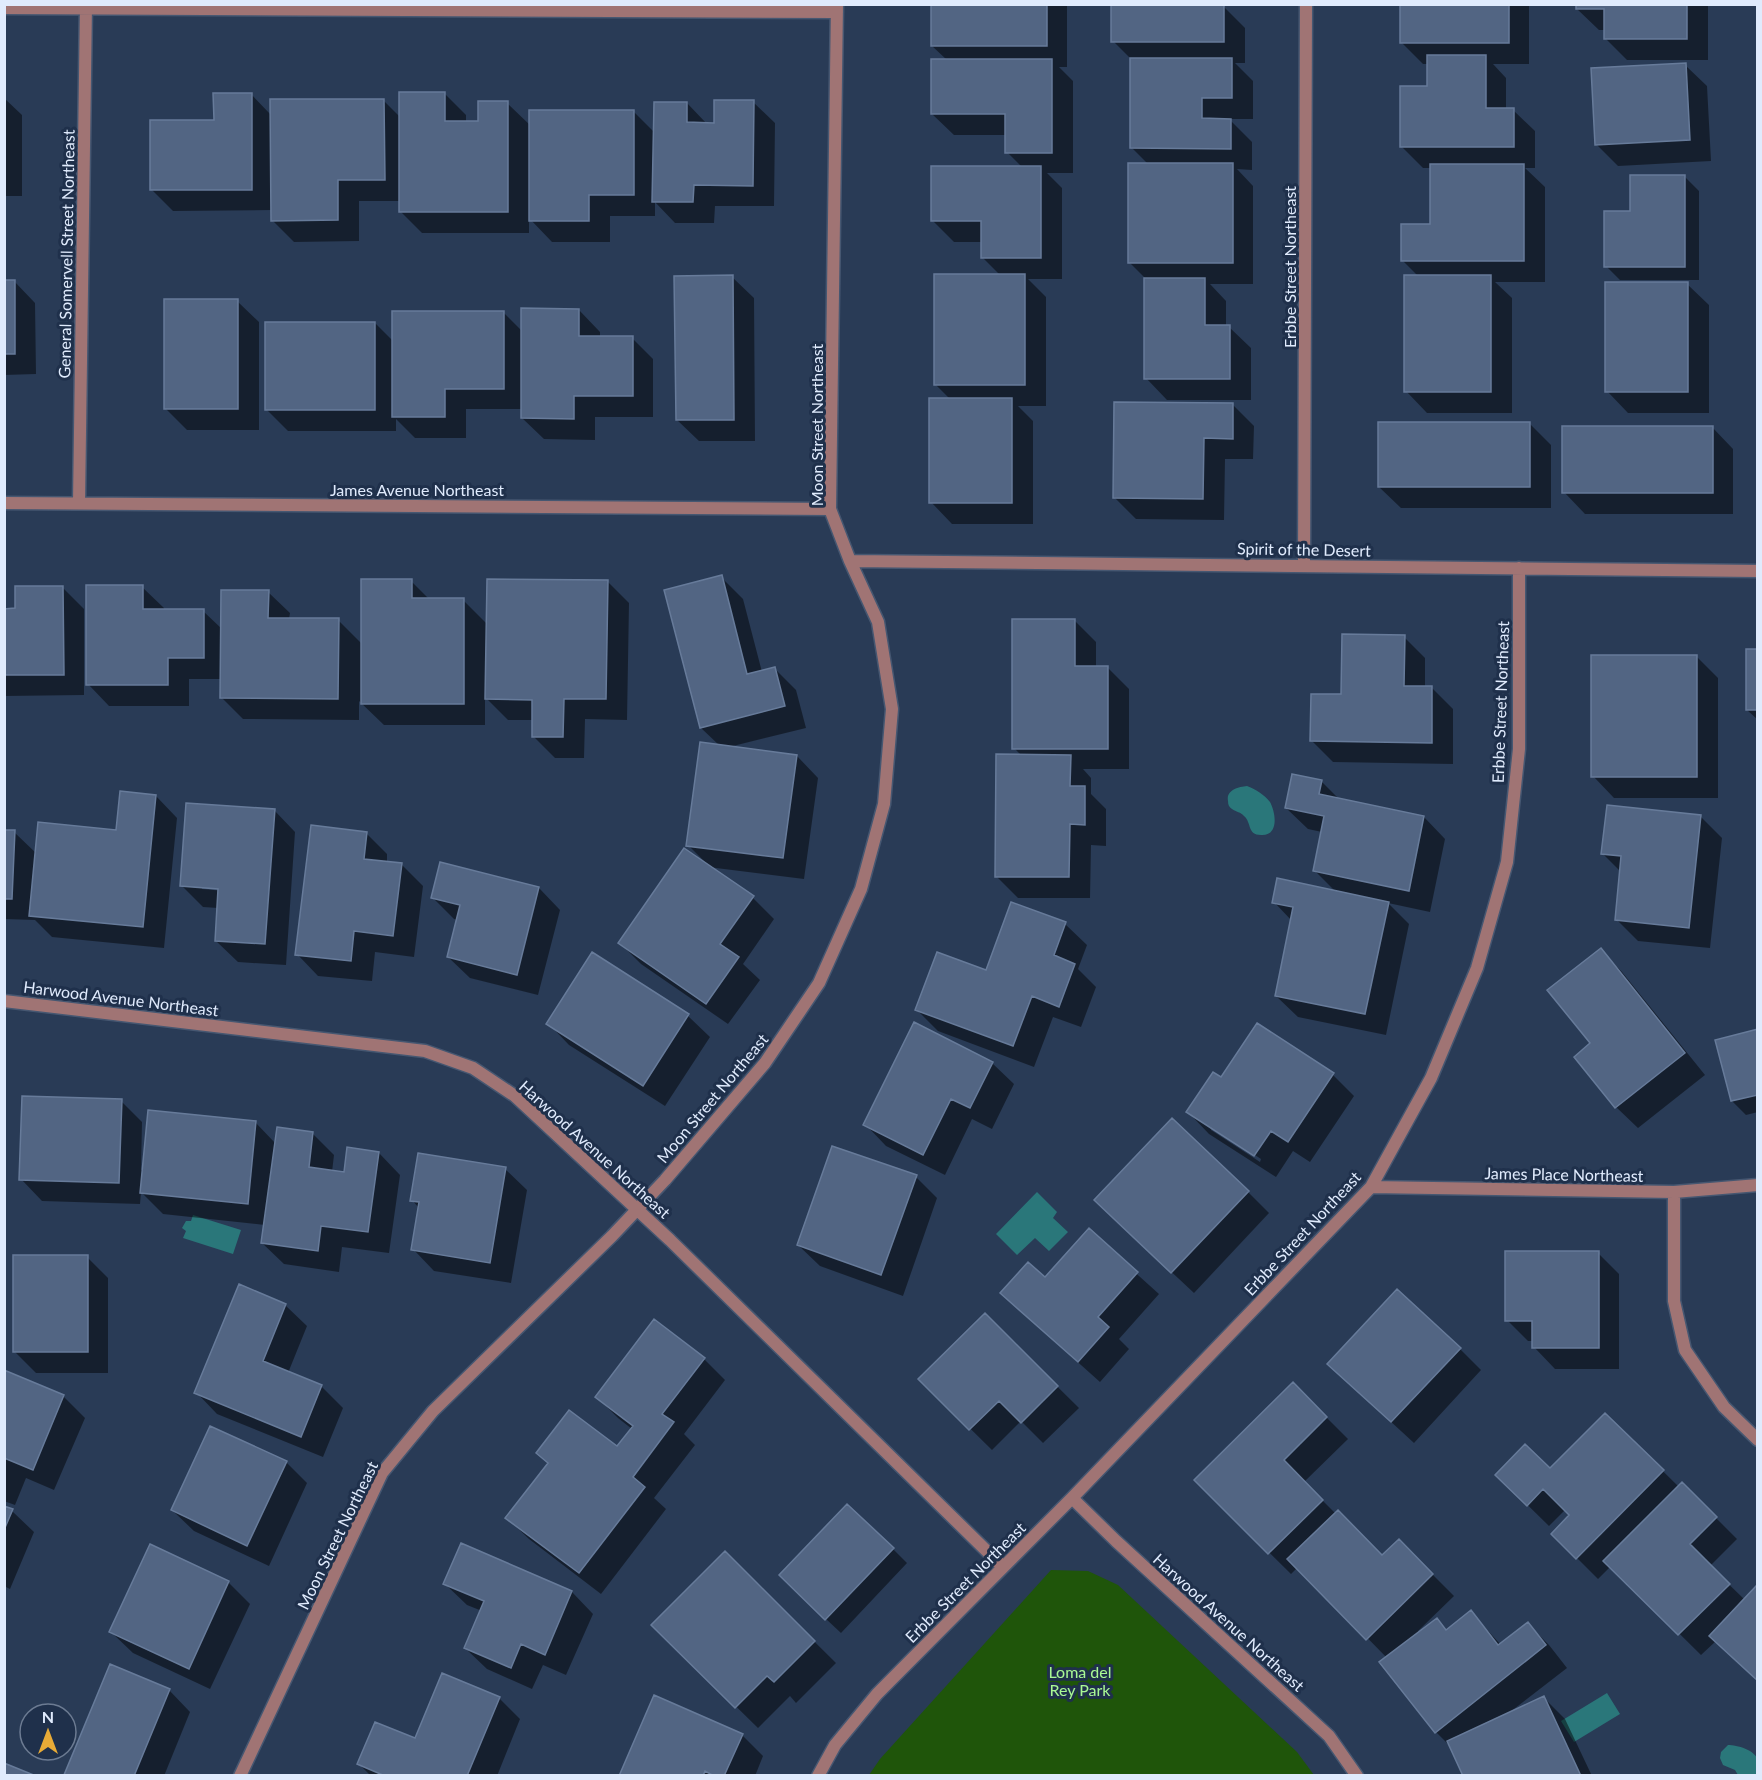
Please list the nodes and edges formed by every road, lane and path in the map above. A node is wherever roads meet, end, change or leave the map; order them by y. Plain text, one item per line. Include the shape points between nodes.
1 (1306, 4) edge
2 (86, 6) edge
3 (4, 8) edge
4 (837, 8) edge
5 (4, 503) edge
6 (79, 503) junction
7 (830, 509) junction
8 (850, 561) junction
9 (1304, 565) junction
10 (1519, 568) junction
11 (1758, 571) edge
12 (4, 1001) edge
13 (1758, 1185) edge
14 (1371, 1187) junction
15 (1674, 1192) junction
16 (637, 1209) junction
17 (1758, 1440) edge
18 (1072, 1498) junction
19 (1003, 1567) junction
20 (240, 1776) edge
21 (818, 1776) edge
22 (1357, 1776) edge

1 - 9 street, Erbbe Street Northeast
2 - 3 street
2 - 4 street
2 - 6 street, General Somervell Street Northeast
4 - 7 street, Moon Street Northeast
5 - 6 street, James Avenue Northeast
6 - 7 street, James Avenue Northeast
7 - 8 street, Moon Street Northeast
8 - 9 street, Spirit of the Desert
8 - 16 street, Moon Street Northeast via 878,622 891,709 884,804 861,889 819,983 765,1063
9 - 10 street, Spirit of the Desert
10 - 11 street, Spirit of the Desert
10 - 14 street, Erbbe Street Northeast via 1519,748 1507,862 1477,968 1431,1078
12 - 16 street, Harwood Avenue Northeast via 425,1051 473,1068 515,1096
13 - 15 street, James Place Northeast
14 - 15 street, James Place Northeast
14 - 18 street, Erbbe Street Northeast
15 - 17 street via 1674,1301 1685,1350 1724,1407
16 - 19 street, Harwood Avenue Northeast
16 - 20 street, Moon Street Northeast via 433,1411 382,1473
18 - 19 street, Erbbe Street Northeast
18 - 22 street, Harwood Avenue Northeast via 1329,1736
19 - 21 street, Erbbe Street Northeast via 877,1694 834,1745

